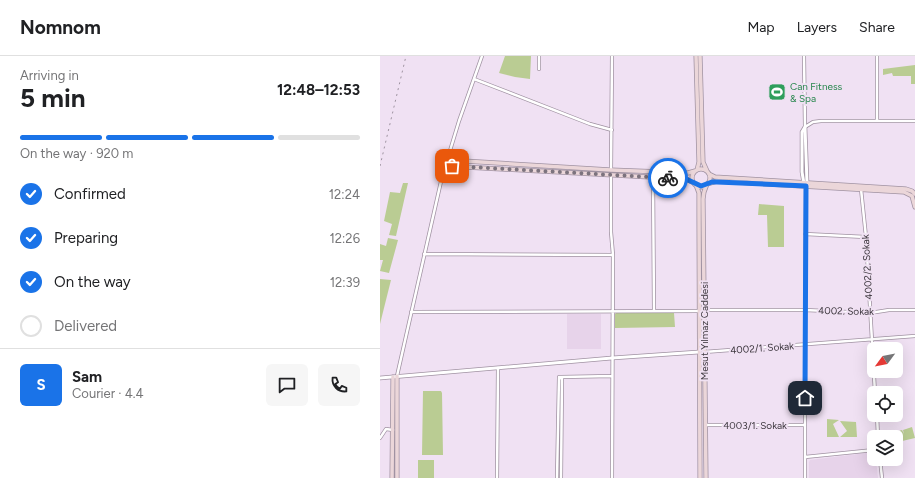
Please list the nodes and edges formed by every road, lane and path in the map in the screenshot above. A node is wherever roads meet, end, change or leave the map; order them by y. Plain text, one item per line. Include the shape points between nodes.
1 (482, 56) edge
2 (539, 56) edge
3 (612, 56) edge
4 (696, 56) edge
5 (700, 56) edge
6 (804, 56) edge
7 (877, 56) edge
8 (539, 69) dead end
9 (474, 79) junction
10 (877, 121) junction
11 (915, 121) edge
12 (805, 127) junction
13 (612, 130) junction
14 (447, 160) junction
15 (446, 166) junction
16 (611, 170) junction
17 (696, 171) junction
18 (708, 173) junction
19 (611, 175) junction
20 (653, 177) junction
21 (695, 184) junction
22 (707, 184) junction
23 (806, 185) junction
24 (861, 189) junction
25 (915, 194) edge
26 (915, 207) edge
27 (805, 234) junction
28 (866, 237) junction
29 (424, 254) junction
30 (613, 255) junction
31 (654, 310) junction
32 (704, 310) junction
33 (804, 310) junction
34 (915, 310) edge
35 (612, 311) junction
36 (699, 311) junction
37 (411, 312) junction
38 (870, 313) junction
39 (915, 336) edge
40 (871, 340) junction
41 (805, 344) junction
42 (699, 352) junction
43 (704, 352) junction
44 (612, 358) junction
45 (498, 368) junction
46 (612, 376) junction
47 (395, 377) junction
48 (561, 377) junction
49 (380, 378) edge
50 (874, 386) edge
51 (705, 425) junction
52 (805, 425) junction
53 (392, 430) junction
54 (380, 438) edge
55 (867, 451) edge
56 (805, 457) junction
57 (881, 466) edge
58 (392, 478) edge
59 (396, 478) edge
60 (497, 478) edge
61 (557, 478) edge
62 (561, 478) edge
63 (612, 478) edge
64 (700, 478) edge
65 (706, 478) edge
66 (805, 478) edge
67 (882, 478) edge

1 - 9 street
2 - 8 street
3 - 13 street
4 - 17 main road via 699,162
5 - 18 main road via 703,162
6 - 12 street
7 - 10 street
9 - 13 street
9 - 14 street
10 - 11 street
10 - 12 street via 821,121
12 - 23 street
13 - 16 street
14 - 15 street
14 - 16 main road
15 - 19 main road
15 - 29 street
16 - 17 main road via 688,173
17 - 18 main road via 702,169
17 - 21 main road via 693,176
18 - 22 main road via 710,178
18 - 23 main road via 715,177
19 - 20 main road
19 - 30 street
20 - 21 main road via 686,179
20 - 31 street
21 - 22 main road
21 - 36 main road, Mesut Yılmaz Caddesi via 698,188 700,217
22 - 23 main road via 717,182
22 - 32 main road, Mesut Yılmaz Caddesi via 704,192
23 - 24 main road
23 - 25 main road via 899,188
23 - 27 street
24 - 26 main road via 908,193
24 - 28 street, 4002/2. Sokak
27 - 28 street
27 - 33 street
28 - 38 street, 4002/2. Sokak
29 - 30 street
29 - 37 street
30 - 35 street
31 - 35 street
31 - 36 street
32 - 33 street, 4002. Sokak
32 - 43 main road, Mesut Yılmaz Caddesi
33 - 38 street, 4002. Sokak
33 - 41 street
34 - 38 street, 4002. Sokak
35 - 37 street
35 - 44 street
36 - 42 main road, Mesut Yılmaz Caddesi
37 - 47 street
38 - 40 street, 4002/2. Sokak
39 - 40 street, 4002/1. Sokak
40 - 41 street, 4002/1. Sokak
40 - 50 street, 4002/2. Sokak
41 - 43 street, 4002/1. Sokak
41 - 52 street
42 - 44 street
42 - 64 main road, Mesut Yılmaz Caddesi
43 - 51 main road, Mesut Yılmaz Caddesi
44 - 45 street
44 - 46 street
45 - 47 street
45 - 60 street
46 - 48 street
46 - 63 street
47 - 49 street
47 - 53 main road
47 - 59 main road
48 - 61 street
48 - 62 street
51 - 52 street, 4003/1. Sokak
51 - 65 main road, Mesut Yılmaz Caddesi
52 - 56 street
53 - 54 street via 386,428
53 - 58 main road
55 - 56 street
56 - 66 street
57 - 67 street

